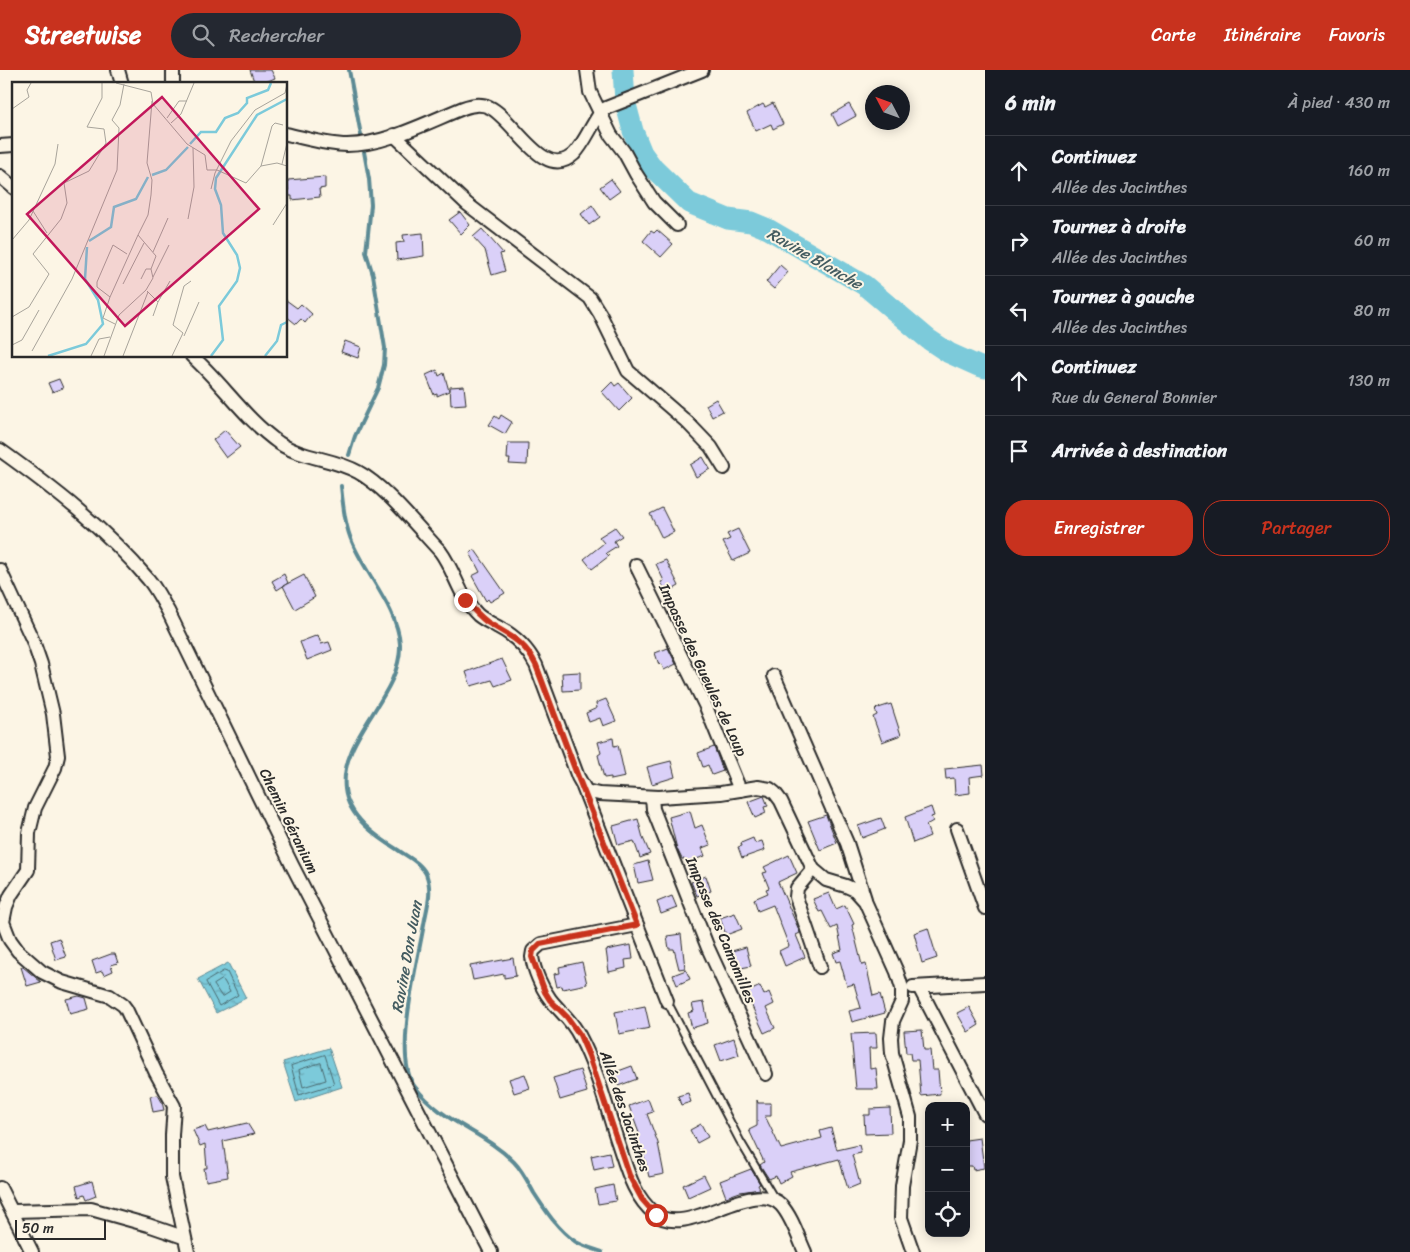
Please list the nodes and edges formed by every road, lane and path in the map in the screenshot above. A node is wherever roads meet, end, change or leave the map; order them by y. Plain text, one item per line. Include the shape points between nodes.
1 (587, 70) edge
2 (702, 70) edge
3 (601, 112) junction
4 (288, 134) edge
5 (394, 135) junction
6 (0, 176) edge
7 (12, 186) edge
8 (678, 225) dead end
9 (194, 358) edge
10 (0, 450) edge
11 (724, 468) dead end
12 (636, 564) dead end
13 (0, 570) edge
14 (774, 676) dead end
15 (582, 786) junction
16 (740, 790) junction
17 (652, 797) junction
18 (957, 829) dead end
19 (813, 869) junction
20 (866, 901) junction
21 (985, 908) edge
22 (637, 925) junction
23 (820, 967) dead end
24 (985, 983) edge
25 (919, 987) junction
26 (902, 988) junction
27 (666, 1001) joint
28 (766, 1074) dead end
29 (985, 1114) edge
30 (0, 1188) edge
31 (776, 1201) junction
32 (13, 1211) junction
33 (183, 1237) junction
34 (32, 1252) edge
35 (188, 1252) edge
36 (491, 1252) edge
37 (805, 1252) edge
38 (913, 1252) edge

1 - 3 street via 590,92
2 - 3 street
3 - 5 street via 577,150 556,162 539,154 503,118 481,105 463,108
3 - 8 street via 611,135 654,202
4 - 5 street via 346,145 371,143
5 - 11 street via 467,204 590,298 628,370 687,422
6 - 7 street
9 - 15 street via 267,434 296,451 356,471 374,481 440,551 465,600 478,614 521,642 530,653
10 - 36 street, Chemin Géranium via 42,480 108,538 149,580 168,611 292,865
12 - 16 street, Impasse des Gueules de Loup via 706,708
13 - 33 street via 41,664 53,714 58,756 35,808 29,833 28,870 11,896 3,922 18,951 42,972 62,982 110,996 126,1009 174,1106 172,1177
14 - 20 street via 847,844
15 - 17 street via 592,793
15 - 22 street
16 - 17 street
16 - 19 street via 758,787 775,793
17 - 28 street, Impasse des Camomilles via 653,809 708,948
18 - 21 street
19 - 20 street via 826,880 855,890
19 - 23 street via 797,888 796,897
20 - 26 street
22 - 27 street
22 - 31 street, Allée des Jacinthes via 540,944 532,957 545,992 580,1035 629,1175 642,1199 656,1215 671,1221 686,1220 730,1203 762,1198
24 - 25 street
25 - 26 street
25 - 29 street
26 - 38 street via 902,1001 893,1021 891,1038 892,1053 910,1117 901,1218
27 - 31 lane via 740,1141
30 - 32 street
31 - 37 street via 786,1211
32 - 33 street via 91,1209
32 - 34 street
33 - 35 street

